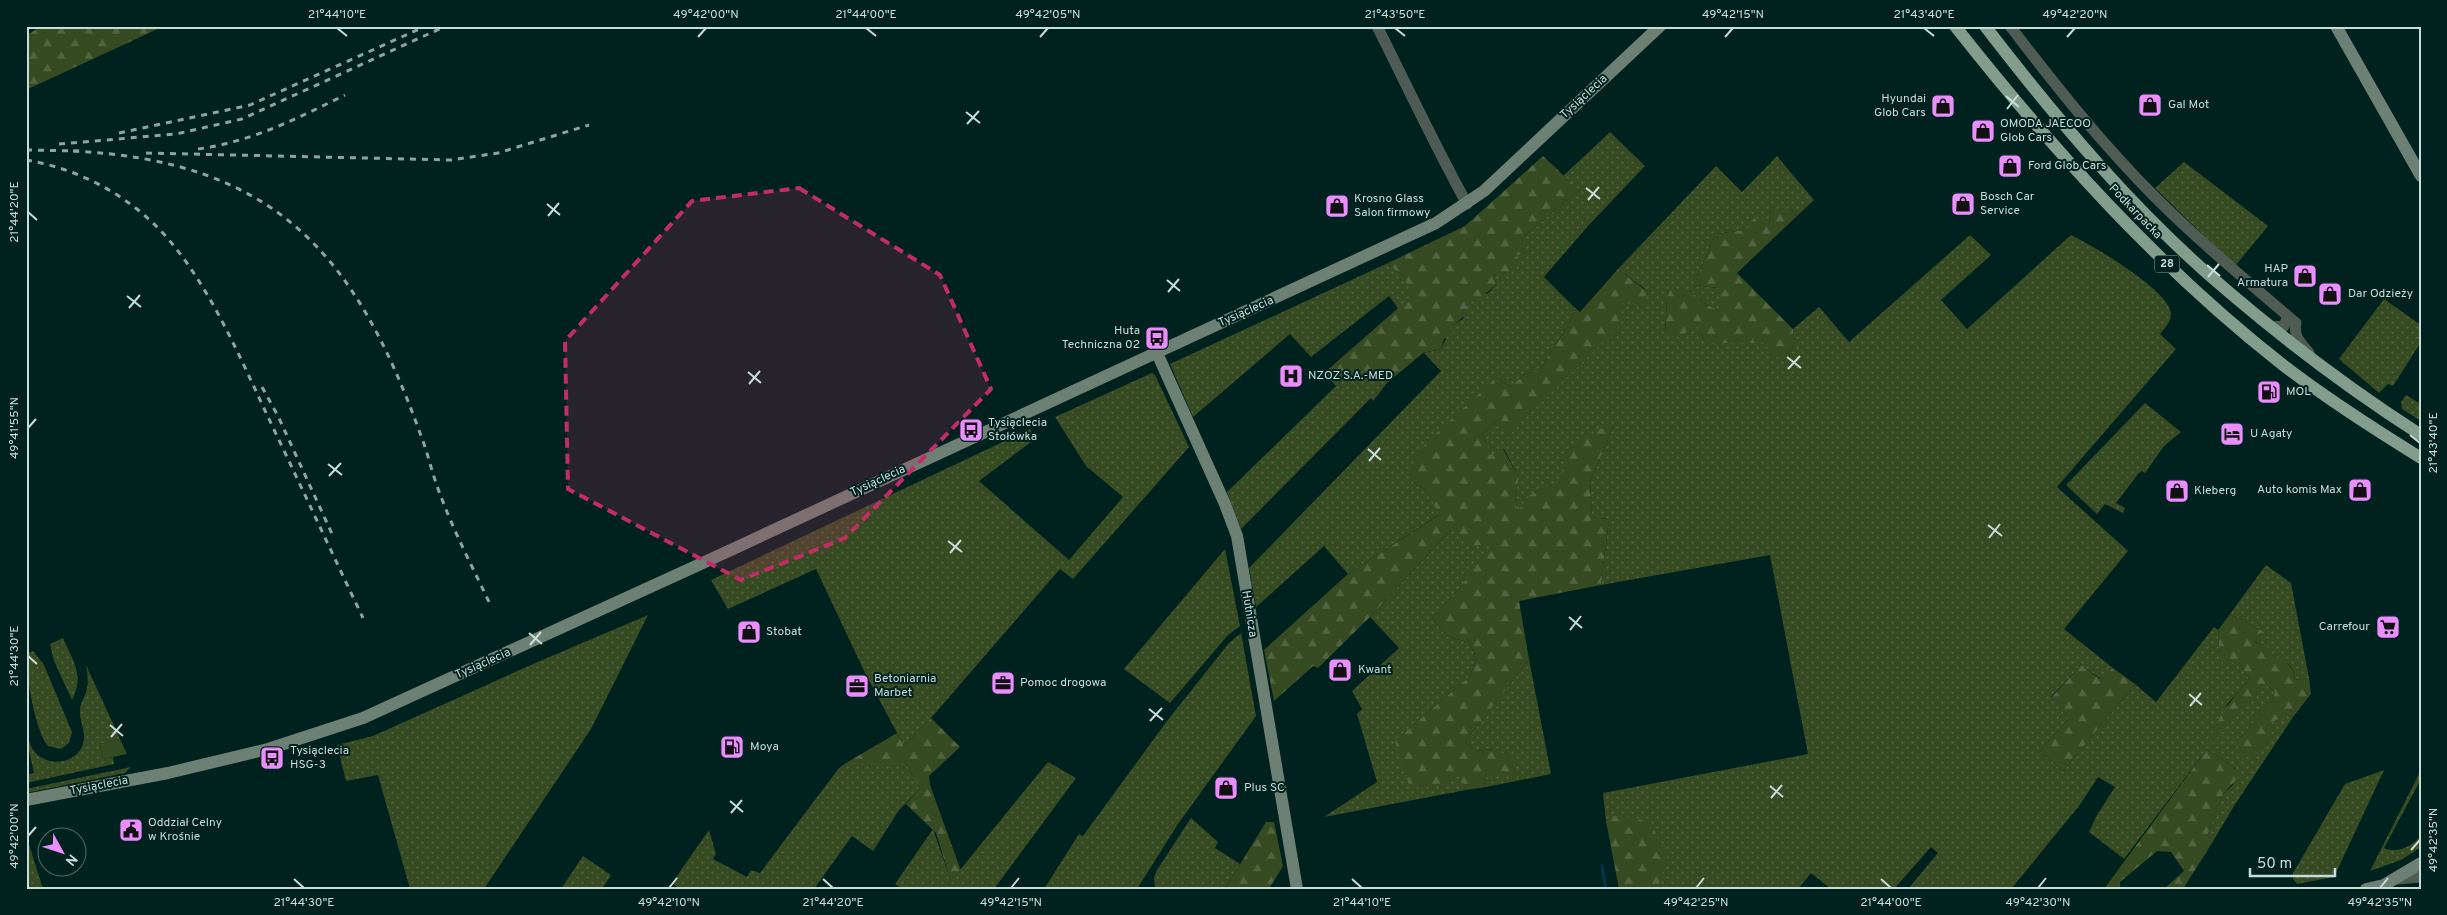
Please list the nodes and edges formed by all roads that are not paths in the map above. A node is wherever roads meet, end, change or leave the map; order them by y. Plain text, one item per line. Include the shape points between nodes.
1 (1377, 26) edge
2 (1660, 26) edge
3 (1955, 26) edge
4 (1986, 26) edge
5 (2010, 26) edge
6 (2336, 26) edge
7 (2421, 176) edge
8 (1467, 204) junction
9 (2286, 315) junction
10 (2271, 327) junction
11 (1157, 353) junction
12 (2317, 364) junction
13 (2421, 435) edge
14 (2421, 458) edge
15 (26, 800) edge
16 (2421, 863) edge
17 (2421, 877) edge
18 (2396, 879) junction
19 (1297, 889) edge
20 (2366, 889) edge

1 - 8 street via 1422,122
2 - 8 street, Tysiąclecia
3 - 14 main road, Podkarpacka / 28 via 2033,123 2178,274 2282,364 2353,416
4 - 10 main road, Podkarpacka / 28 via 2080,143 2155,223 2228,292
5 - 9 street via 2048,76 2153,196 2218,258
6 - 7 street
8 - 11 street, Tysiąclecia via 1436,223
9 - 10 street via 2284,326
9 - 12 street, Podkarpacka via 2296,323 2296,337
10 - 12 main road, Podkarpacka / 28
11 - 15 street, Tysiąclecia via 363,718 268,749
11 - 19 street, Hutnicza via 1225,504 1236,536
12 - 13 main road, Podkarpacka / 28
16 - 18 street
17 - 18 street
18 - 20 street

